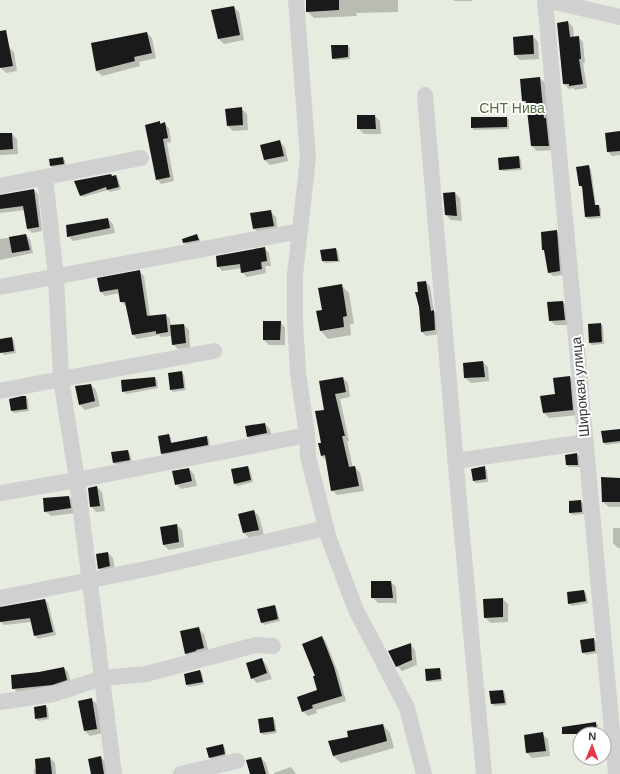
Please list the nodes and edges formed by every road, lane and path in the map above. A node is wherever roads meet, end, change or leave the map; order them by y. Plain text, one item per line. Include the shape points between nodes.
1 (296, 0) edge
2 (545, 0) edge
3 (620, 17) edge
4 (425, 95) dead end
5 (141, 158) dead end
6 (45, 177) junction
7 (0, 186) edge
8 (300, 232) junction
9 (56, 277) junction
10 (0, 287) edge
11 (214, 351) dead end
12 (61, 379) junction
13 (0, 391) edge
14 (307, 435) junction
15 (586, 442) junction
16 (456, 461) junction
17 (77, 480) junction
18 (0, 493) edge
19 (326, 528) junction
20 (90, 580) junction
21 (0, 598) edge
22 (273, 646) dead end
23 (102, 678) junction
24 (0, 702) edge
25 (237, 761) dead end
26 (114, 774) edge
27 (181, 774) edge
28 (424, 774) edge
29 (484, 774) edge
30 (616, 774) edge

1 - 8 street via 308,158
2 - 3 street
2 - 15 street, Широкая улица
4 - 16 street
5 - 6 street
6 - 7 street
6 - 9 street
8 - 9 street
8 - 14 street via 295,275 295,321 298,373
9 - 10 street
9 - 12 street
11 - 12 street
12 - 13 street
12 - 17 street
14 - 17 street
14 - 19 street via 308,457
15 - 16 street
15 - 30 street, Широкая улица
16 - 29 street
17 - 18 street
17 - 20 street
19 - 20 street
19 - 28 street via 356,610 407,708
20 - 21 street
20 - 23 street
22 - 23 street via 256,645 146,674
23 - 24 street via 54,694
23 - 26 street
25 - 27 street

